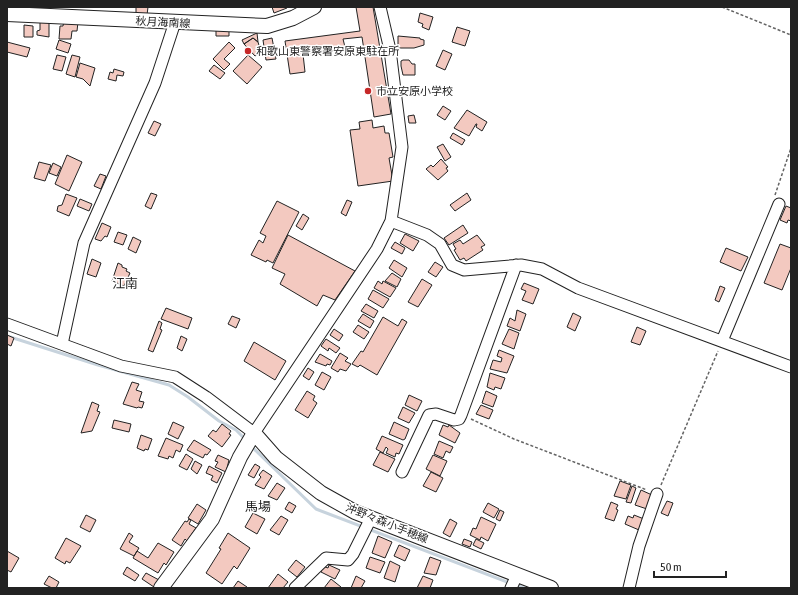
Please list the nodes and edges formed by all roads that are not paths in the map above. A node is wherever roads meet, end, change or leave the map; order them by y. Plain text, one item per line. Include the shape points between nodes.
1 (314, 7) edge
2 (380, 7) edge
3 (7, 14) edge
4 (175, 22) junction
5 (779, 204) road end
6 (390, 221) junction
7 (516, 266) junction
8 (7, 324) edge
9 (722, 342) junction
10 (62, 344) junction
11 (791, 367) edge
12 (254, 434) junction
13 (402, 472) dead end
14 (657, 494) road end
15 (371, 518) junction
16 (514, 582) edge
17 (161, 588) edge
18 (295, 588) edge
19 (551, 588) edge
20 (629, 588) edge

1 - 4 main road, 秋月海南線 via 293,18 267,26
2 - 6 street via 390,50 402,147
3 - 4 main road, 秋月海南線
4 - 10 street via 155,83 84,243
5 - 9 street
6 - 7 street via 427,235 440,244 452,265 464,270
6 - 12 street via 377,249
7 - 9 street via 542,269 578,288
7 - 13 street via 459,419 429,415
8 - 10 street
9 - 11 street
10 - 12 street via 121,366 175,377
12 - 15 main road, 沖野々森小手穂線 via 276,458 321,493
12 - 17 main road via 240,457 212,519
14 - 20 street via 639,546
15 - 16 main road, 沖野々森小手穂線
15 - 18 street via 354,554 348,560 326,558
16 - 19 main road, 沖野々森小手穂線

